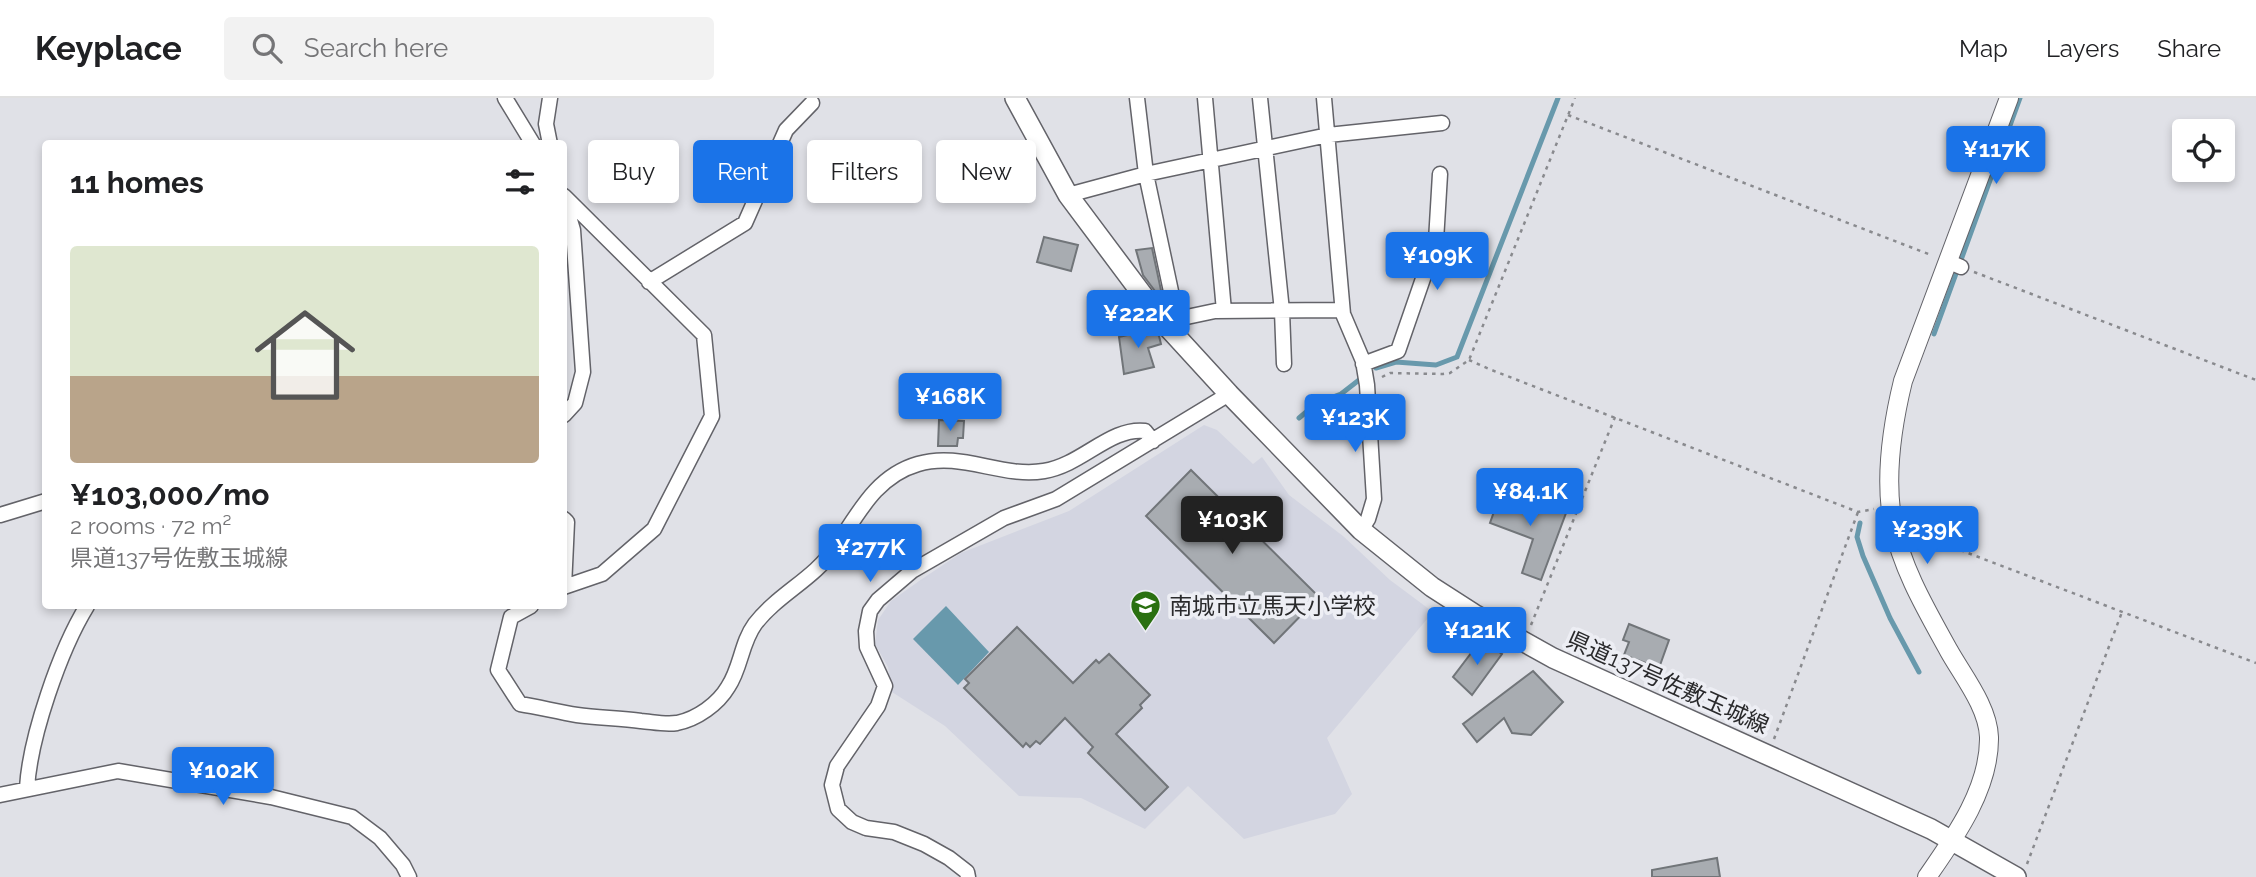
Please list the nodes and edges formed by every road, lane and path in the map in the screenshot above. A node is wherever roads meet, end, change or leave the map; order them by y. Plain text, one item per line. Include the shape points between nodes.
1 (505, 98) edge
2 (550, 98) edge
3 (1015, 98) edge
4 (1137, 98) edge
5 (1205, 98) edge
6 (1260, 98) edge
7 (1324, 98) edge
8 (1575, 98) edge
9 (2009, 98) edge
10 (812, 103) dead end
11 (1569, 115) junction
12 (1442, 122) dead end
13 (1328, 135) junction
14 (531, 140) edge
15 (549, 140) edge
16 (1266, 150) junction
17 (1212, 161) junction
18 (1146, 174) junction
19 (1440, 174) dead end
20 (1068, 195) junction
21 (567, 201) edge
22 (567, 209) edge
23 (1954, 264) junction
24 (649, 282) junction
25 (1342, 310) junction
26 (1224, 311) junction
27 (1282, 311) junction
28 (1163, 322) junction
29 (1469, 360) junction
30 (1363, 364) junction
31 (1284, 365) dead end
32 (2256, 380) edge
33 (1367, 385) junction
34 (1229, 394) junction
35 (567, 412) edge
36 (1615, 417) junction
37 (1153, 441) junction
38 (42, 502) edge
39 (0, 515) edge
40 (1894, 525) junction
41 (1362, 530) junction
42 (567, 586) edge
43 (85, 609) edge
44 (526, 609) edge
45 (2122, 612) junction
46 (1522, 642) junction
47 (2256, 663) edge
48 (1768, 754) junction
49 (27, 788) junction
50 (0, 794) edge
51 (1951, 839) junction
52 (2022, 871) edge
53 (409, 877) edge
54 (968, 877) edge
55 (1927, 877) edge

1 - 14 street
2 - 15 street via 546,124
3 - 20 main road, 県道137号佐敷玉城線
4 - 18 street
5 - 17 street
6 - 16 street
7 - 13 street
8 - 11 path
9 - 23 street
10 - 24 street via 786,130 745,223
11 - 23 path
11 - 29 path
12 - 13 street
13 - 16 street
13 - 25 street
16 - 17 street
16 - 27 street
17 - 18 street
17 - 26 street
18 - 20 street
18 - 28 street via 1172,296
19 - 30 street via 1436,241 1398,351
20 - 28 main road, 県道137号佐敷玉城線
21 - 24 street
22 - 35 street via 573,230 583,372 575,403
23 - 32 path
23 - 40 street via 1903,381 1895,414 1890,478
24 - 42 street via 705,335 712,416 654,529 602,574
25 - 27 street
25 - 30 street
26 - 27 street
26 - 28 street
27 - 31 street
28 - 34 main road, 県道137号佐敷玉城線
29 - 33 path via 1450,373 1390,373
29 - 36 path
30 - 33 street
33 - 41 street via 1374,499
34 - 37 street
34 - 41 main road, 県道137号佐敷玉城線
36 - 46 path
36 - 48 path via 1858,512
37 - 44 street via 1144,431 1120,433 1075,462 1031,473 941,460 918,464 888,478 871,493 828,559 754,626 730,686 719,700 699,715 677,723 577,715 520,704 498,670 511,617
37 - 54 street via 1056,499 1004,518 912,571 870,611 867,647 885,686 878,706 837,766 832,785 838,809 866,828 894,832 924,844 949,858
38 - 39 street
40 - 45 path
40 - 51 street via 1905,565 1982,710 1989,736 1975,798
41 - 46 main road, 県道137号佐敷玉城線 via 1432,587
43 - 49 street via 52,682
45 - 47 path
45 - 52 path
46 - 48 main road, 県道137号佐敷玉城線
48 - 51 main road, 県道137号佐敷玉城線
49 - 50 street
49 - 53 street via 118,771 271,797 352,817 380,838
51 - 52 main road, 県道137号佐敷玉城線
51 - 55 street

